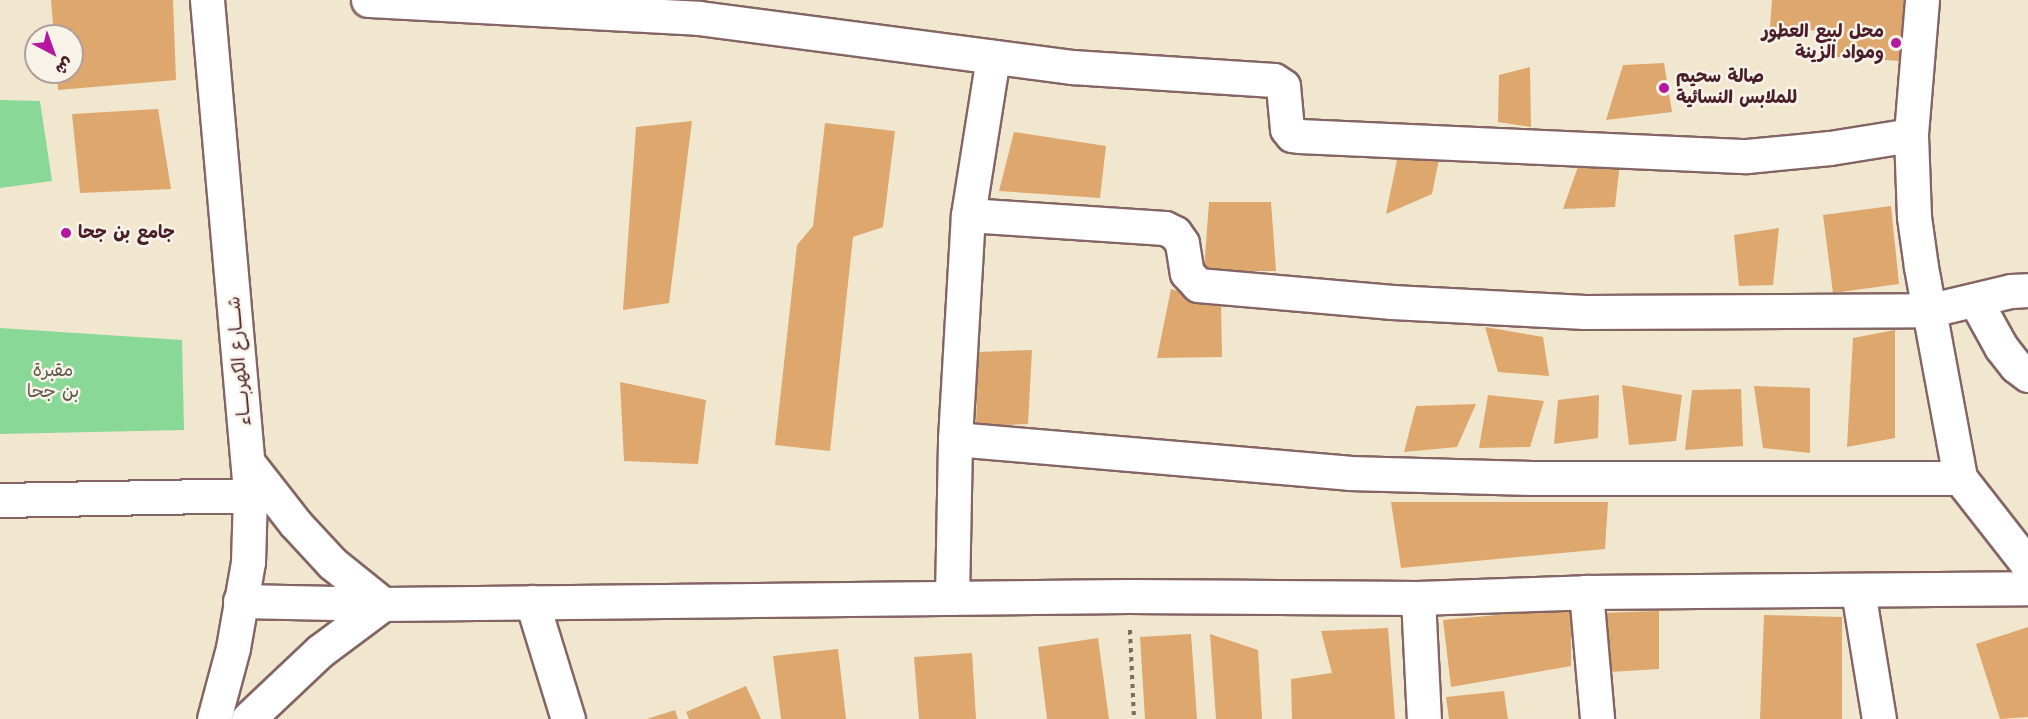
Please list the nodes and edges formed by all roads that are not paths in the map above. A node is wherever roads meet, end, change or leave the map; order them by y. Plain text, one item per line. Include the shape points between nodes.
1 (207, 0) edge
2 (368, 0) edge
3 (1922, 0) edge
4 (993, 57) junction
5 (1911, 135) junction
6 (968, 215) junction
7 (2028, 290) edge
8 (1975, 300) junction
9 (1931, 310) junction
10 (2028, 375) edge
11 (955, 439) junction
12 (1960, 478) junction
13 (249, 479) junction
14 (0, 500) edge
15 (2028, 565) edge
16 (2028, 588) edge
17 (1858, 591) junction
18 (1586, 592) junction
19 (952, 598) junction
20 (1418, 598) junction
21 (240, 601) junction
22 (532, 602) junction
23 (383, 604) junction
24 (214, 719) edge
25 (248, 719) edge
26 (568, 719) edge
27 (1424, 719) edge
28 (1597, 719) edge
29 (1879, 719) edge

1 - 13 street, شــــارع الكهربــــاء
2 - 4 street via 699,18
3 - 5 street
4 - 5 street via 1071,67 1274,80 1283,86 1287,129 1299,136 1747,156
4 - 6 street
5 - 9 street via 1914,218
6 - 9 street via 1165,228 1182,243 1187,273 1198,285 1214,288 1585,312
6 - 11 street
7 - 8 street
8 - 9 street
8 - 10 street via 2001,347
9 - 12 street
11 - 12 street via 1349,473 1532,478
11 - 19 street
12 - 15 street
13 - 14 street
13 - 21 street, شــــارع الكهربــــاء via 248,562
13 - 23 street via 332,563
16 - 17 street
17 - 18 street
17 - 29 street
18 - 20 street
18 - 28 street
19 - 20 street
19 - 22 street
20 - 27 street
21 - 23 street
21 - 24 street, شــــارع الكهربــــاء
22 - 23 street
22 - 26 street
23 - 25 street via 320,651

